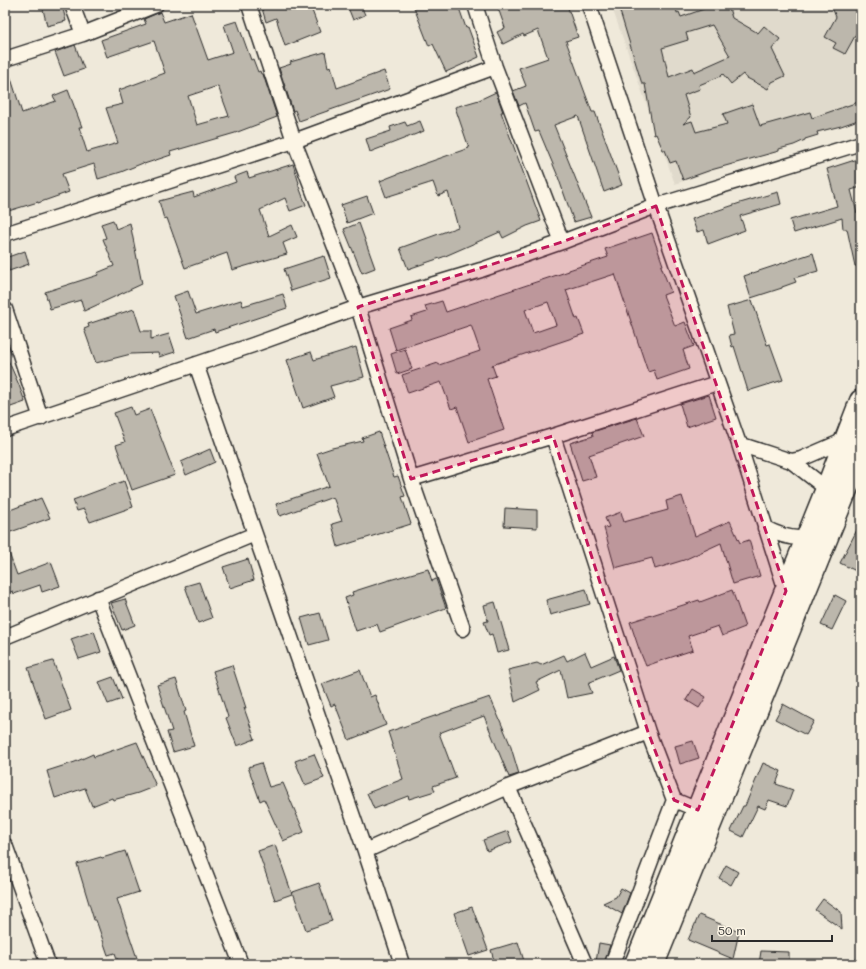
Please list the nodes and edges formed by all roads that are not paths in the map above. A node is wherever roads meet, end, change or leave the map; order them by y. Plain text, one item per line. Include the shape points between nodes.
1 (72, 5) edge
2 (156, 5) edge
3 (249, 5) edge
4 (475, 5) edge
5 (589, 5) edge
6 (83, 34) junction
7 (5, 58) edge
8 (495, 67) junction
9 (294, 141) junction
10 (861, 143) edge
11 (656, 206) junction
12 (5, 234) edge
13 (562, 242) junction
14 (358, 307) junction
15 (5, 309) edge
16 (196, 364) junction
17 (717, 382) junction
18 (861, 401) edge
19 (41, 418) junction
20 (5, 429) edge
21 (553, 436) junction
22 (739, 444) junction
23 (853, 446) edge
24 (791, 461) junction
25 (411, 479) junction
26 (833, 506) junction
27 (765, 528) junction
28 (255, 534) junction
29 (808, 538) junction
30 (786, 591) junction
31 (98, 598) junction
32 (463, 629) dead end
33 (5, 637) edge
34 (648, 732) junction
35 (508, 787) junction
36 (674, 800) junction
37 (698, 810) junction
38 (5, 845) edge
39 (365, 851) junction
40 (48, 964) edge
41 (242, 964) edge
42 (402, 964) edge
43 (585, 964) edge
44 (612, 964) edge
45 (636, 964) edge
46 (653, 964) edge

1 - 6 street
2 - 6 street
3 - 9 street
4 - 8 street
5 - 11 street
6 - 7 street
8 - 9 street
8 - 13 street
9 - 12 street
9 - 14 street
10 - 11 street
11 - 13 street
11 - 17 street
13 - 14 street via 481,270
14 - 16 street
14 - 25 street
15 - 19 street
16 - 19 street
16 - 28 street
17 - 21 street
17 - 22 street
18 - 23 main road
19 - 20 street
21 - 25 street
21 - 34 street
22 - 24 street
22 - 27 street
23 - 24 street
23 - 26 main road
24 - 26 street
25 - 32 street
26 - 29 main road
26 - 29 street
26 - 46 main road
27 - 29 street via 782,536
27 - 30 street
28 - 31 street
28 - 39 street
29 - 30 main road
30 - 37 main road
31 - 33 street
31 - 41 street
34 - 35 street
34 - 36 street
35 - 39 street
35 - 43 street
36 - 37 street
36 - 44 street
37 - 45 main road
38 - 40 street
39 - 42 street

